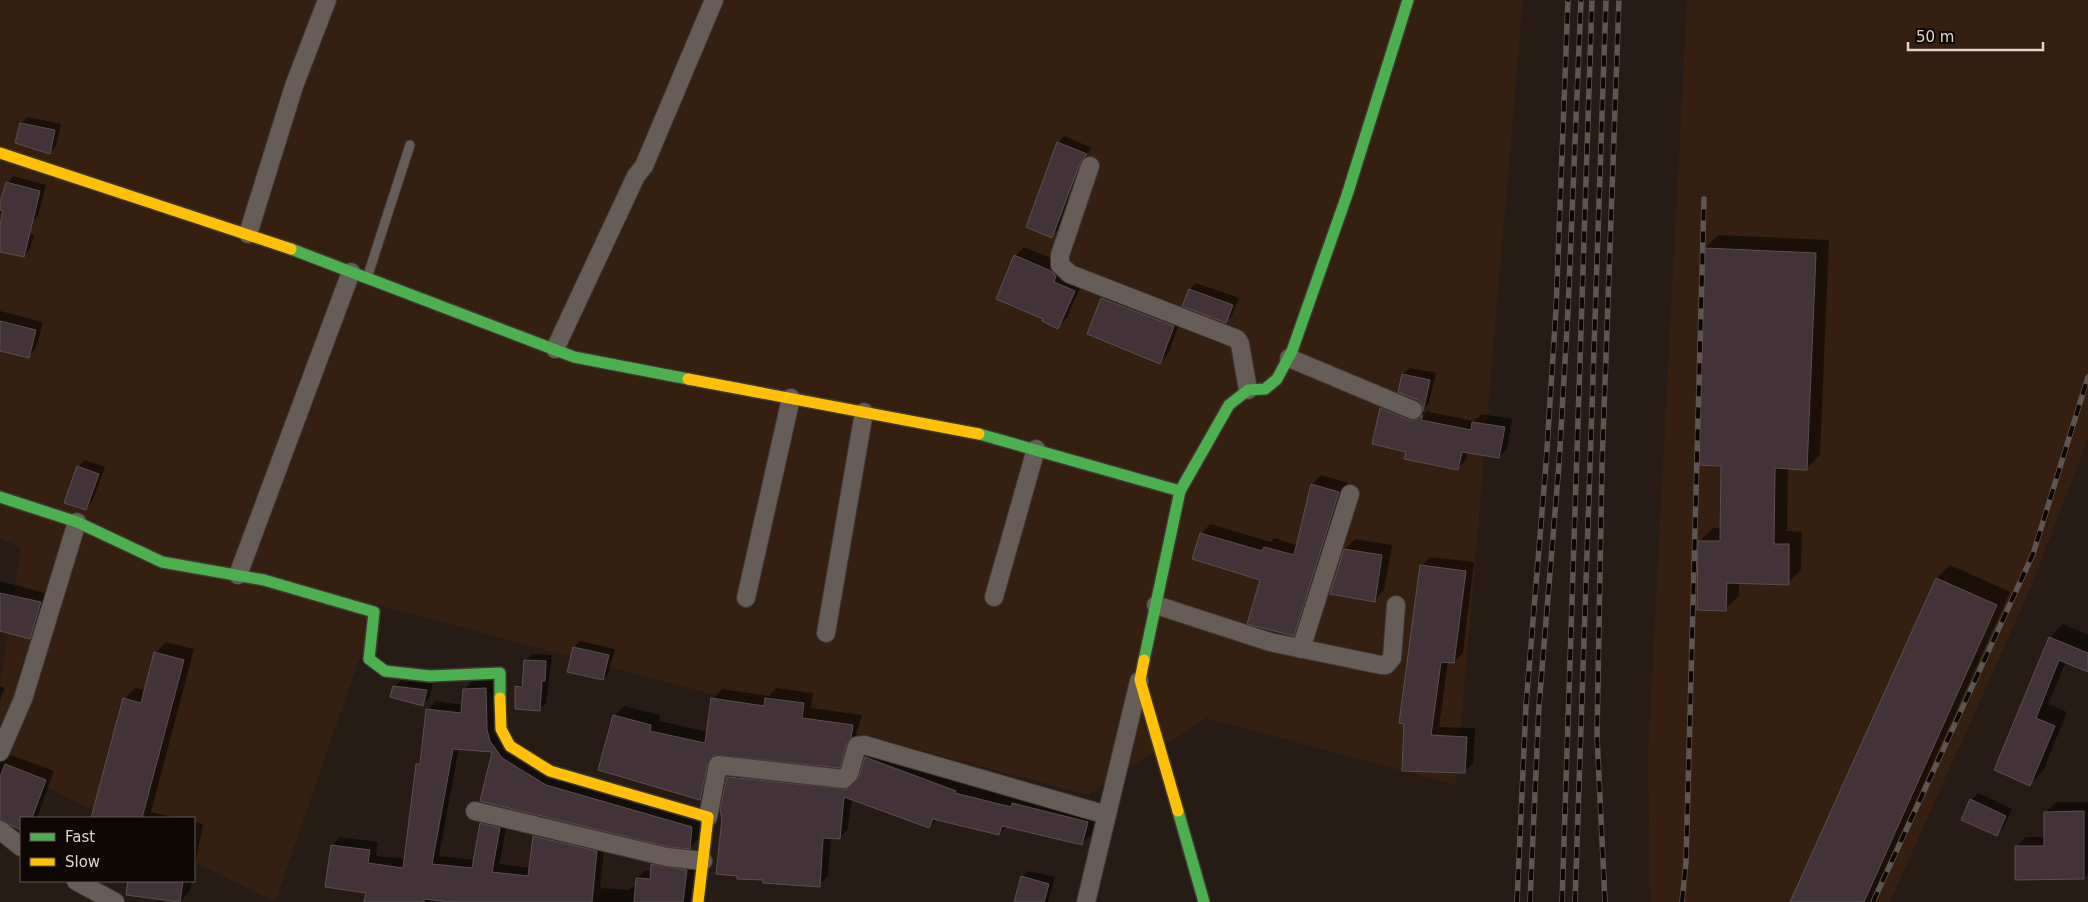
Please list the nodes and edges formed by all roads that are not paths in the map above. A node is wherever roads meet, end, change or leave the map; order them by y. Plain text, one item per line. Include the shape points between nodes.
1 (327, 0) edge
2 (714, 0) edge
3 (1408, 0) edge
4 (410, 145) dead end
5 (0, 152) edge
6 (1090, 166) dead end
7 (248, 234) junction
8 (351, 272) junction
9 (367, 278) junction
10 (555, 349) junction
11 (1289, 358) junction
12 (1248, 390) junction
13 (792, 398) junction
14 (1413, 410) dead end
15 (864, 412) junction
16 (1036, 449) junction
17 (1180, 491) junction
18 (1350, 494) dead end
19 (0, 497) edge
20 (77, 522) junction
21 (238, 575) junction
22 (994, 597) dead end
23 (746, 598) dead end
24 (1396, 605) dead end
25 (1156, 606) junction
26 (826, 634) dead end
27 (1301, 649) junction
28 (1140, 680) junction
29 (0, 752) edge
30 (475, 811) dead end
31 (1107, 815) junction
32 (708, 817) junction
33 (0, 830) edge
34 (20, 846) edge
35 (703, 861) junction
36 (78, 882) edge
37 (115, 902) edge
38 (698, 902) edge
39 (1086, 902) edge
40 (1204, 902) edge

1 - 7 street via 294,86
2 - 10 street via 644,166 636,176
3 - 11 street via 1347,195
4 - 9 lane
5 - 7 street
6 - 12 street via 1060,255 1060,265 1070,274 1237,339
7 - 8 street
8 - 9 street
8 - 21 street
9 - 10 street
10 - 13 street via 574,357
11 - 12 street via 1277,379 1265,389
11 - 14 street
12 - 17 street via 1229,405
13 - 15 street
13 - 23 street
15 - 16 street via 990,436
15 - 26 street
16 - 17 street
16 - 22 street
17 - 25 street
18 - 27 street
19 - 20 street
20 - 21 street via 162,562
20 - 29 street via 23,699
21 - 32 street via 374,612 369,659 385,671 430,676 500,673 501,729 510,746 550,771
24 - 27 street via 1392,658 1386,665
25 - 27 street
25 - 28 street
28 - 31 street
28 - 40 street
30 - 35 street via 667,857
31 - 32 street via 864,745 857,746 849,774 844,779 718,765
31 - 39 street
32 - 35 street
33 - 34 street
35 - 38 street
36 - 37 street

